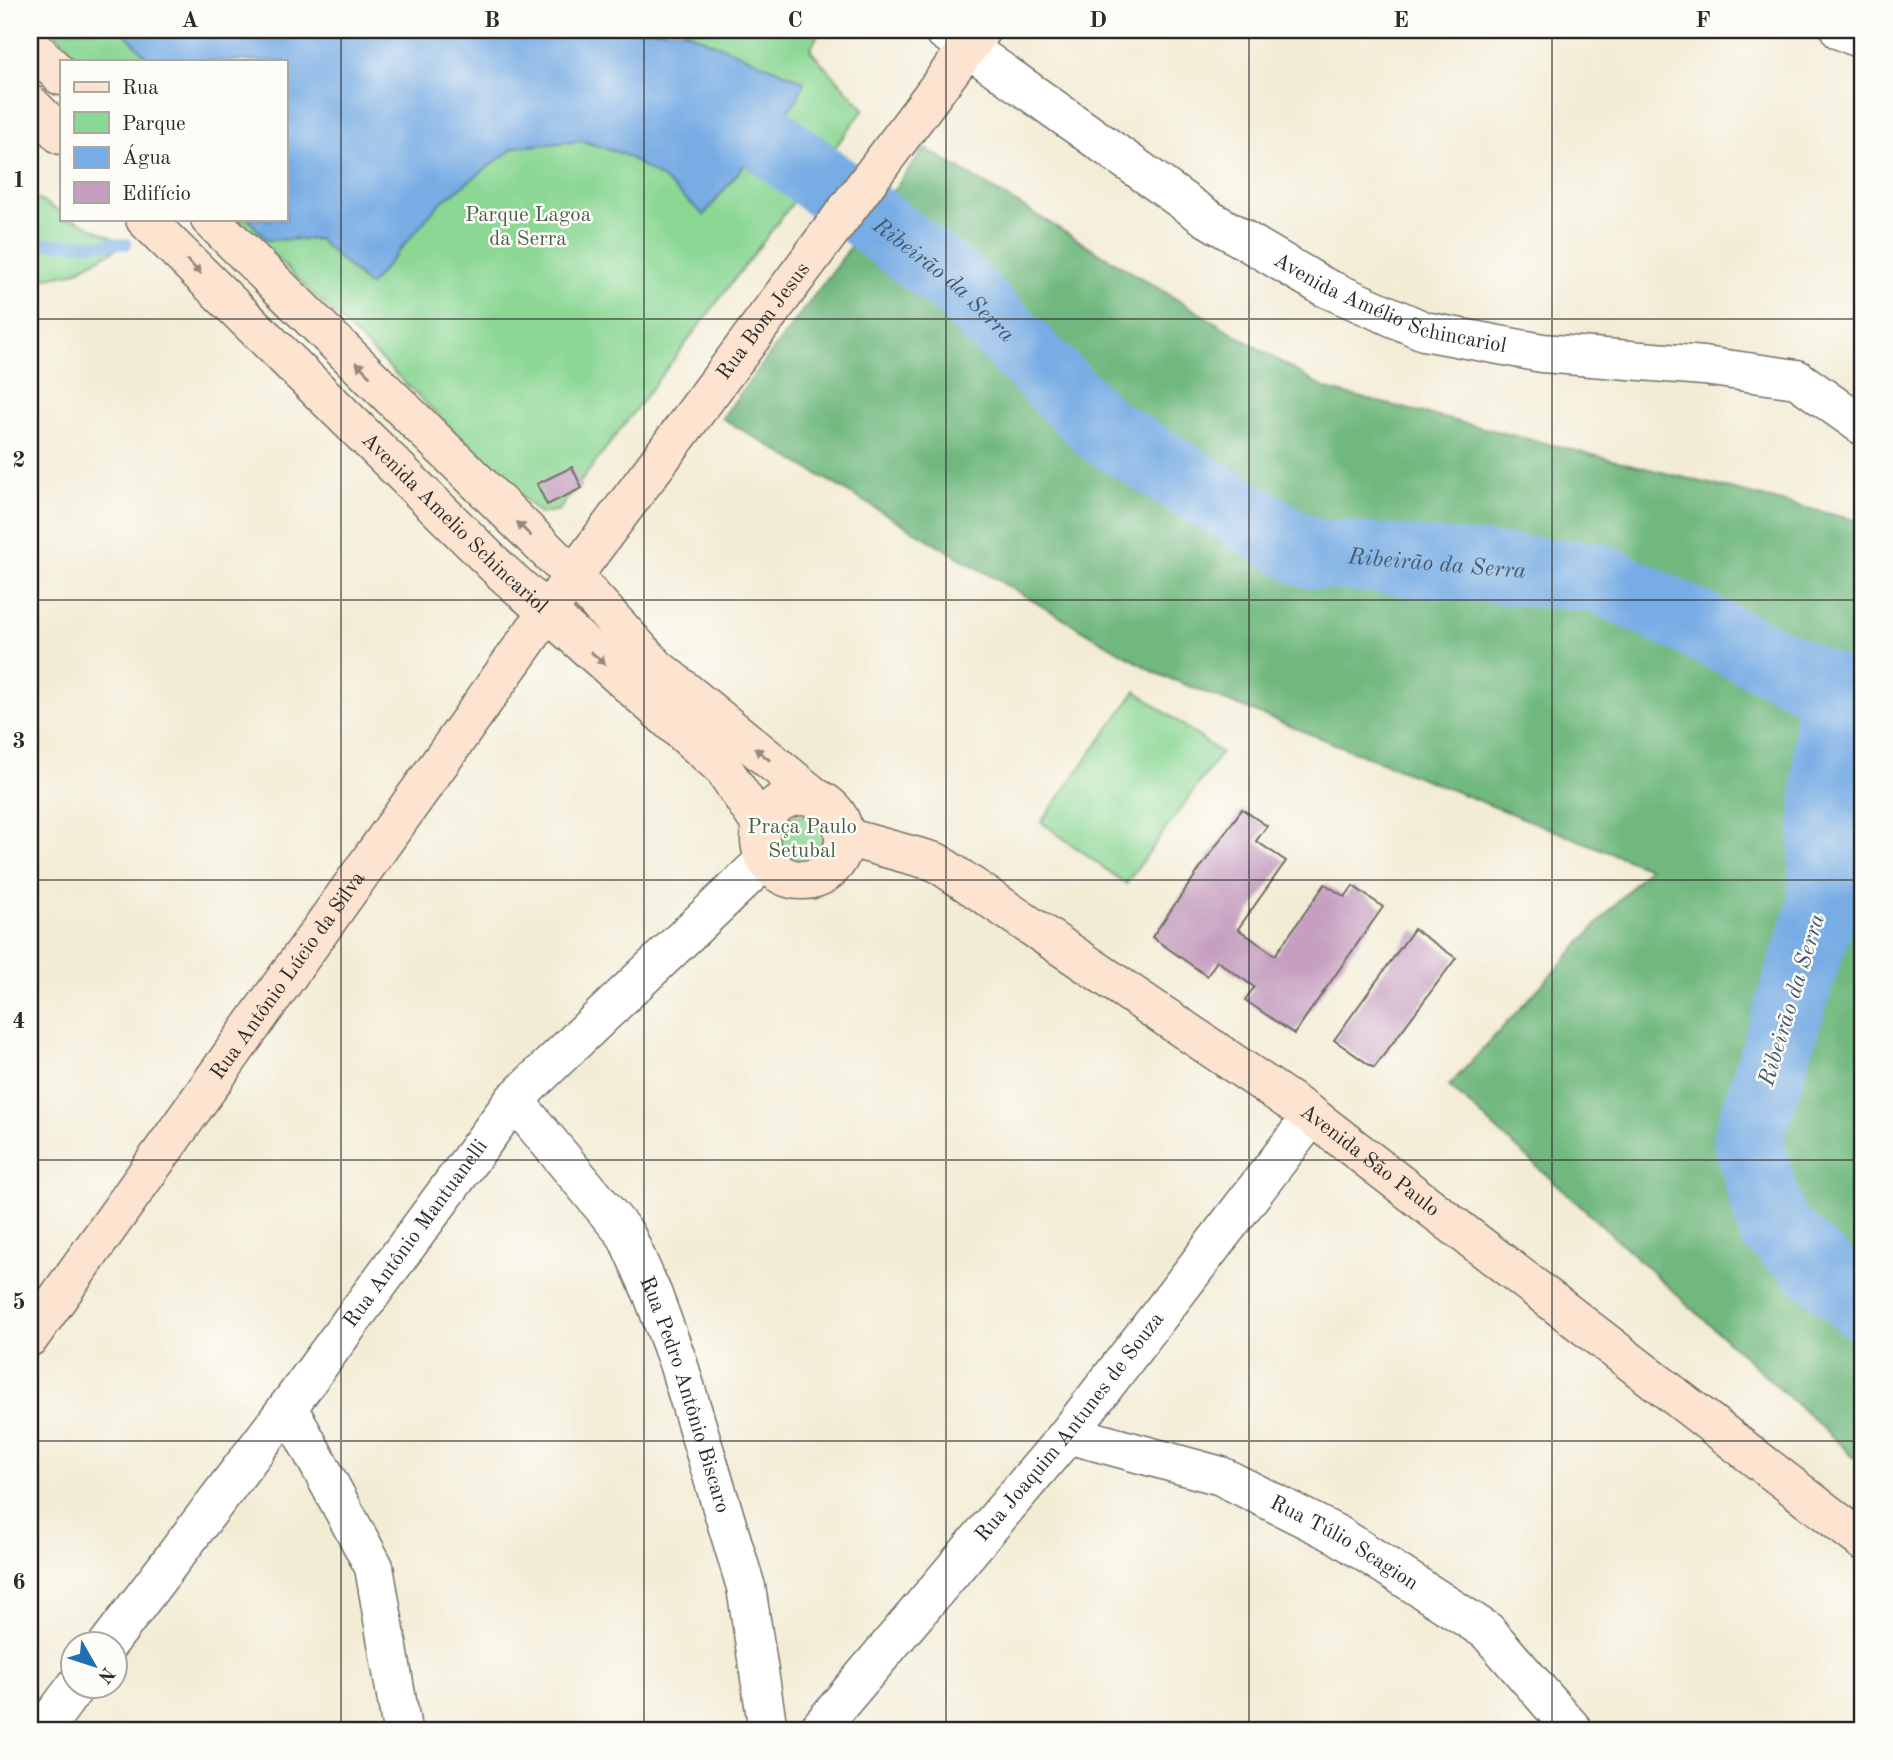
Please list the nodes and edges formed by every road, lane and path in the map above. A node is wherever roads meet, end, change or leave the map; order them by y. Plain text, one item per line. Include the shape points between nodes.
1 (1840, 30) edge
2 (964, 36) edge
3 (1863, 40) edge
4 (30, 45) edge
5 (60, 75) edge
6 (30, 104) edge
7 (60, 134) edge
8 (146, 220) edge
9 (211, 220) edge
10 (1863, 426) edge
11 (573, 576) junction
12 (547, 613) junction
13 (815, 797) junction
14 (845, 837) junction
15 (763, 842) junction
16 (514, 1100) junction
17 (1312, 1116) junction
18 (30, 1337) edge
19 (288, 1407) junction
20 (1068, 1434) junction
21 (1863, 1541) edge
22 (119, 1630) edge
23 (66, 1700) edge
24 (43, 1730) edge
25 (402, 1730) edge
26 (768, 1730) edge
27 (818, 1730) edge
28 (1573, 1730) edge

1 - 3 street
2 - 10 street, Avenida Amélio Schincariol via 1207,218 1324,287 1424,331 1542,353 1797,379
2 - 11 main road, Rua Bom Jesus via 938,86
4 - 5 main road
6 - 7 main road
8 -> 12 main road, Avenida Amelio Schincariol
11 -> 9 main road, Avenida Amelio Schincariol
11 - 12 main road, Rua Bom Jesus
13 -> 11 main road, Avenida Amelio Schincariol via 656,667
12 -> 15 main road, Avenida Amelio Schincariol via 723,768
12 - 18 main road, Rua Antônio Lúcio da Silva
13 - 14 main road via 836,813
13 - 15 main road via 789,797 777,804 768,813
14 - 15 main road via 835,865 810,880 795,880 769,866
14 - 17 main road, Avenida São Paulo via 936,862
15 - 16 street, Rua Antônio Mantuanelli
16 - 19 street, Rua Antônio Mantuanelli
16 - 26 street, Rua Pedro Antônio Biscaro via 626,1235 653,1296 746,1587
17 - 20 street, Rua Joaquim Antunes de Souza
17 - 21 main road, Avenida São Paulo
19 - 22 street, Rua Antônio Mantuanelli
19 - 25 street via 374,1567
20 - 27 street, Rua Joaquim Antunes de Souza
20 - 28 street, Rua Túlio Scagion via 1221,1476 1338,1535 1487,1632
23 - 24 street

